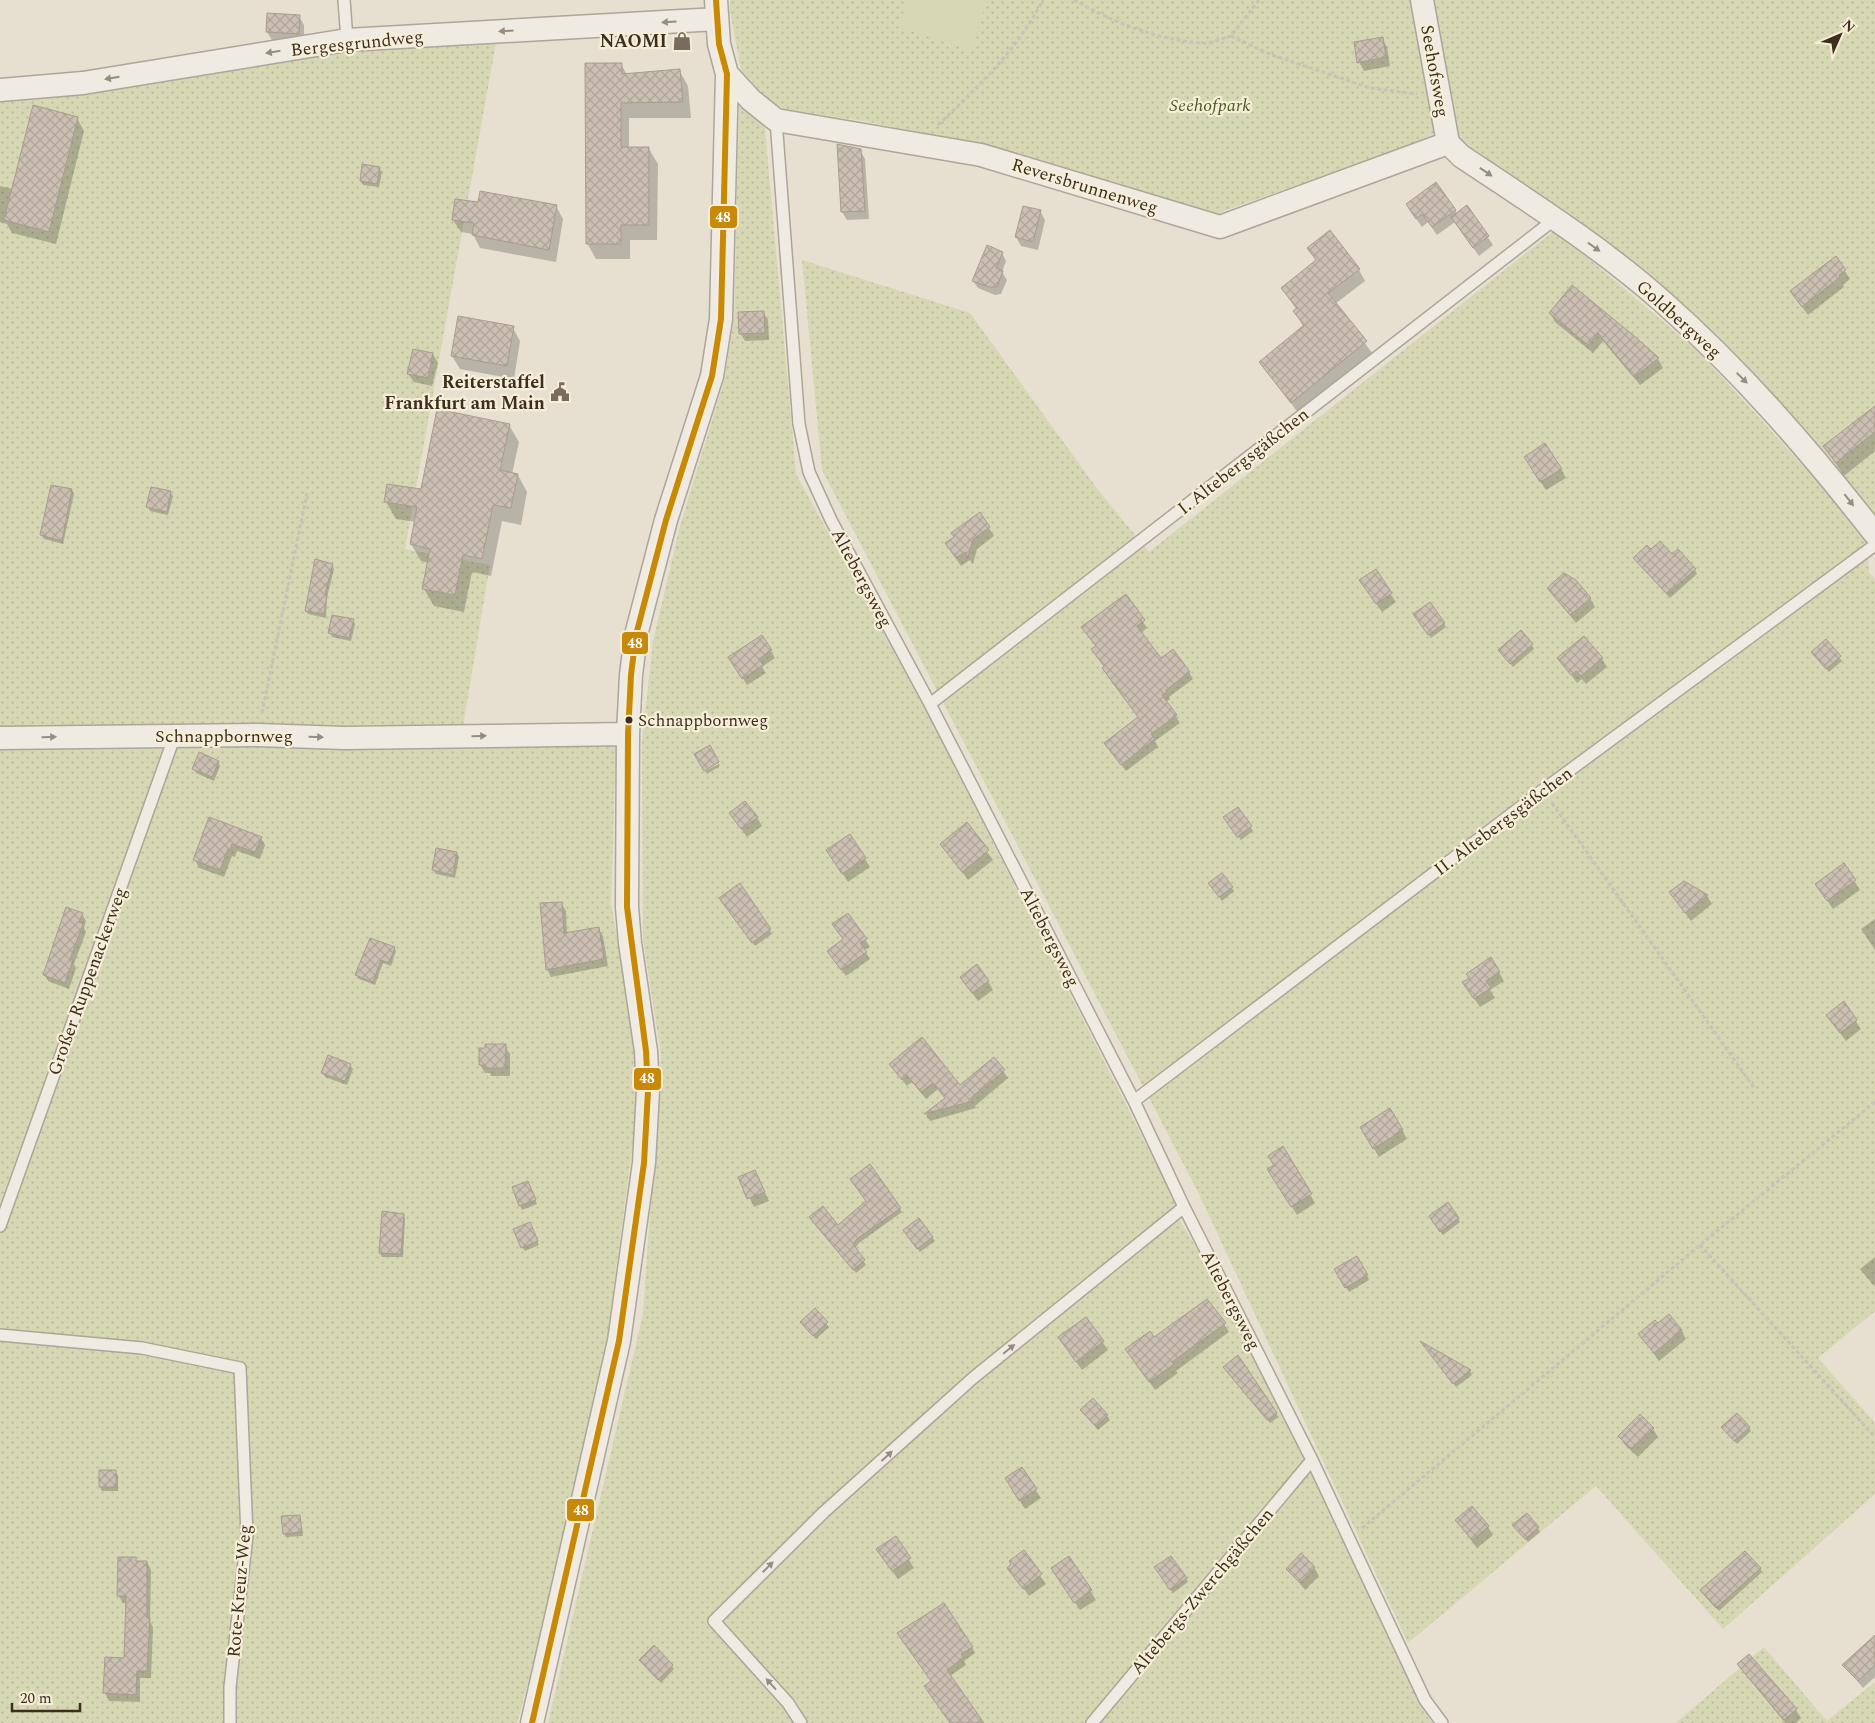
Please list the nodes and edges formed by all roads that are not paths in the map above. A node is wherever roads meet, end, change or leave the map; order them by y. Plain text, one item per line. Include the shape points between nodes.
1 (344, 0) edge
2 (1422, 0) edge
3 (717, 10) edge
4 (348, 40) junction
5 (727, 74) junction
6 (0, 90) edge
7 (776, 120) junction
8 (1448, 142) junction
9 (1555, 219) junction
10 (1875, 534) edge
11 (1875, 545) edge
12 (930, 704) junction
13 (628, 734) junction
14 (175, 735) junction
15 (0, 738) edge
16 (1134, 1101) junction
17 (1184, 1207) junction
18 (0, 1226) edge
19 (0, 1335) edge
20 (1312, 1460) junction
21 (230, 1723) edge
22 (532, 1723) edge
23 (800, 1723) edge
24 (1092, 1723) edge
25 (1442, 1723) edge

1 - 4 lane
2 - 8 street, Seehofsweg
3 -> 4 street, Bergesgrundweg
3 - 5 street via 719,44
4 -> 6 street, Bergesgrundweg via 83,83
5 - 7 street, Reversbrunnenweg via 751,100
5 - 13 street via 721,319 712,376 666,520 636,635
7 - 8 street, Reversbrunnenweg via 982,155 1220,227
7 - 12 lane, Altebergsweg via 799,424 809,472 830,520
8 -> 9 street, Goldbergweg via 1461,156
9 -> 10 street, Goldbergweg via 1617,264 1702,338 1787,426
9 - 12 lane, I. Altebergsgäßchen
11 - 16 lane, II. Altebergsgäßchen via 1543,790
12 - 16 lane, Altebergsweg
14 -> 13 street, Schnappbornweg via 344,738
13 - 22 street via 627,907 646,1051 648,1091 644,1163 619,1341
15 -> 14 street, Schnappbornweg
14 - 18 lane, Großer Ruppenackerweg
16 - 17 lane, Altebergsweg
17 - 20 lane, Altebergsweg
23 -> 17 lane via 788,1702 714,1621 824,1512 973,1378
19 - 21 lane, Rote-Kreuz-Weg via 142,1348 240,1368 247,1535 230,1687
20 - 24 lane, Altebergs-Zwerchgäßchen
20 - 25 lane, Altebergsweg via 1425,1700

